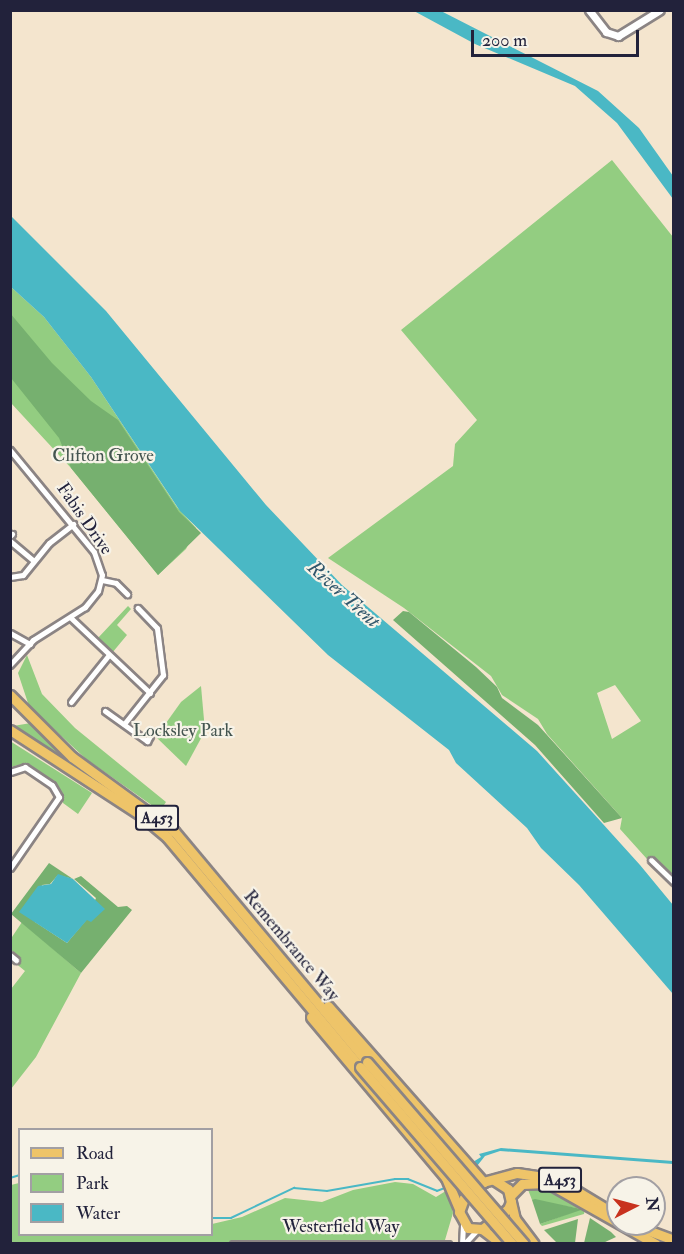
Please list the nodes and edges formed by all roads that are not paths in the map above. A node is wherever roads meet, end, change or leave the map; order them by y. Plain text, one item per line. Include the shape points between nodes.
1 (589, 10) edge
2 (660, 10) edge
3 (10, 450) edge
4 (73, 524) junction
5 (10, 542) edge
6 (34, 561) junction
7 (10, 577) edge
8 (102, 580) junction
9 (123, 592) dead end
10 (138, 608) dead end
11 (71, 618) junction
12 (10, 633) edge
13 (30, 644) junction
14 (108, 656) junction
15 (11, 665) edge
16 (10, 672) edge
17 (150, 693) junction
18 (10, 695) edge
19 (71, 697) dead end
20 (115, 710) dead end
21 (105, 711) dead end
22 (111, 716) junction
23 (124, 724) junction
24 (10, 730) edge
25 (150, 736) dead end
26 (10, 772) edge
27 (653, 862) dead end
28 (10, 868) edge
29 (674, 882) edge
30 (10, 955) edge
31 (16, 960) dead end
32 (283, 963) junction
33 (274, 968) junction
34 (364, 1065) junction
35 (494, 1180) junction
36 (483, 1182) junction
37 (511, 1199) junction
38 (459, 1208) junction
39 (606, 1209) edge
40 (463, 1224) junction
41 (480, 1229) junction
42 (233, 1244) edge
43 (448, 1244) edge
44 (463, 1244) edge
45 (501, 1244) edge
46 (512, 1244) edge
47 (524, 1244) edge
48 (534, 1244) edge
49 (656, 1244) edge

1 - 2 street via 606,32 618,36
3 - 4 street, Fabis Drive
4 - 6 street
4 - 8 street, Fabis Drive via 97,557
5 - 6 street
6 - 7 street via 23,575
8 - 9 street, Fabis Drive via 116,583
8 - 11 street, Fabis Drive via 95,596
10 - 17 street via 146,611 157,628 163,671
11 - 13 street, Fabis Drive
11 - 14 street
12 - 13 street
13 - 15 street, Fabis Drive
14 - 17 street
14 - 19 street
15 - 16 street, Fabis Drive
17 - 23 street
18 - 32 main road, Remembrance Way / A453 via 72,757 174,831
20 - 22 street
21 - 22 street
22 - 23 street
23 - 25 street via 147,741
24 - 33 main road, Remembrance Way / A453 via 142,816 167,837
26 - 28 street via 26,767 59,794 57,803
27 - 29 street
30 - 31 street
32 - 34 main road, Remembrance Way / A453
32 - 36 main road via 330,1008
33 - 34 main road, Remembrance Way / A453
33 - 38 main road via 352,1069 446,1178
34 - 46 main road, Remembrance Way / A453, bridge
34 - 47 main road, Remembrance Way / A453, bridge
35 - 36 main road, A453
35 - 37 main road, A453 via 504,1184
35 - 39 main road, A453 via 530,1172 557,1179
36 - 38 main road via 464,1198
37 - 41 main road, A453
37 - 48 main road via 515,1219
37 - 49 main road, A453 via 522,1184 548,1183
38 - 40 main road
40 - 41 main road
40 - 44 street
41 - 44 street
41 - 45 main road
42 - 43 street, Westerfield Way

